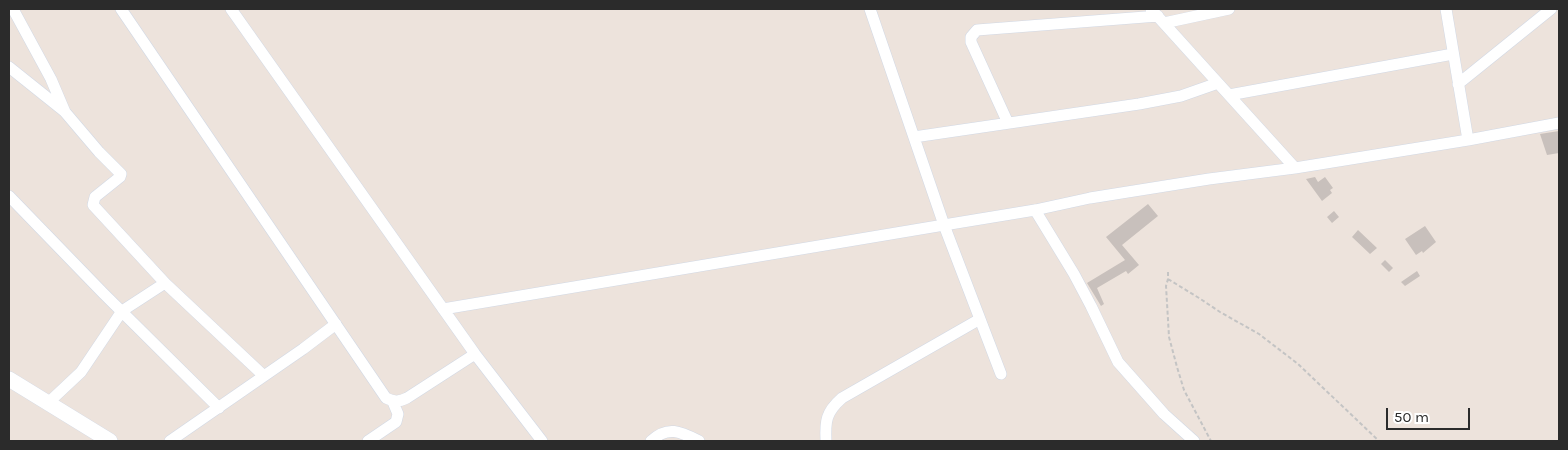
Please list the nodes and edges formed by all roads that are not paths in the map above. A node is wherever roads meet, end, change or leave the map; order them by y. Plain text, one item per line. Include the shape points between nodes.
1 (13, 9) edge
2 (121, 9) edge
3 (231, 9) edge
4 (870, 9) edge
5 (1229, 9) edge
6 (1446, 9) edge
7 (1551, 9) edge
8 (1157, 16) edge
9 (1453, 54) junction
10 (9, 67) edge
11 (1218, 83) junction
12 (1458, 84) junction
13 (1229, 95) junction
14 (65, 112) junction
15 (1008, 123) junction
16 (1559, 123) edge
17 (914, 137) junction
18 (1468, 140) junction
19 (1295, 168) junction
20 (9, 196) edge
21 (1035, 210) junction
22 (944, 225) junction
23 (165, 283) junction
24 (443, 309) junction
25 (122, 311) junction
26 (980, 319) junction
27 (336, 324) junction
28 (475, 354) junction
29 (1001, 374) dead end
30 (264, 376) junction
31 (9, 379) edge
32 (393, 402) junction
33 (48, 403) junction
34 (220, 408) junction
35 (110, 441) edge
36 (170, 441) edge
37 (368, 441) edge
38 (542, 441) edge
39 (651, 441) edge
40 (699, 441) edge
41 (826, 441) edge
42 (1194, 441) edge

1 - 14 street
2 - 27 street
3 - 24 street
4 - 17 street
5 - 8 street
6 - 9 street
7 - 12 street
8 - 11 street
8 - 15 street via 977,30 971,42
9 - 12 street
9 - 13 street
10 - 14 street
11 - 13 street
11 - 15 street via 1181,96 1139,104
12 - 18 street
13 - 19 street
14 - 23 street via 121,174 95,197 93,205
15 - 17 street
16 - 18 street
17 - 22 street
18 - 19 street
19 - 21 street via 1090,198
20 - 25 street
21 - 22 street
21 - 42 street via 1074,274 1118,362 1164,414
22 - 24 street
22 - 26 street
23 - 25 street
23 - 30 street
24 - 28 street
25 - 33 street via 82,372
25 - 34 street
26 - 29 street
26 - 41 street via 842,398 831,407 826,418
27 - 30 street
27 - 32 street via 380,390
28 - 32 street via 407,398
28 - 38 street
30 - 34 street
31 - 33 street
32 - 37 street via 398,414 396,422
33 - 35 street
34 - 36 street
39 - 40 street via 663,433 674,431

